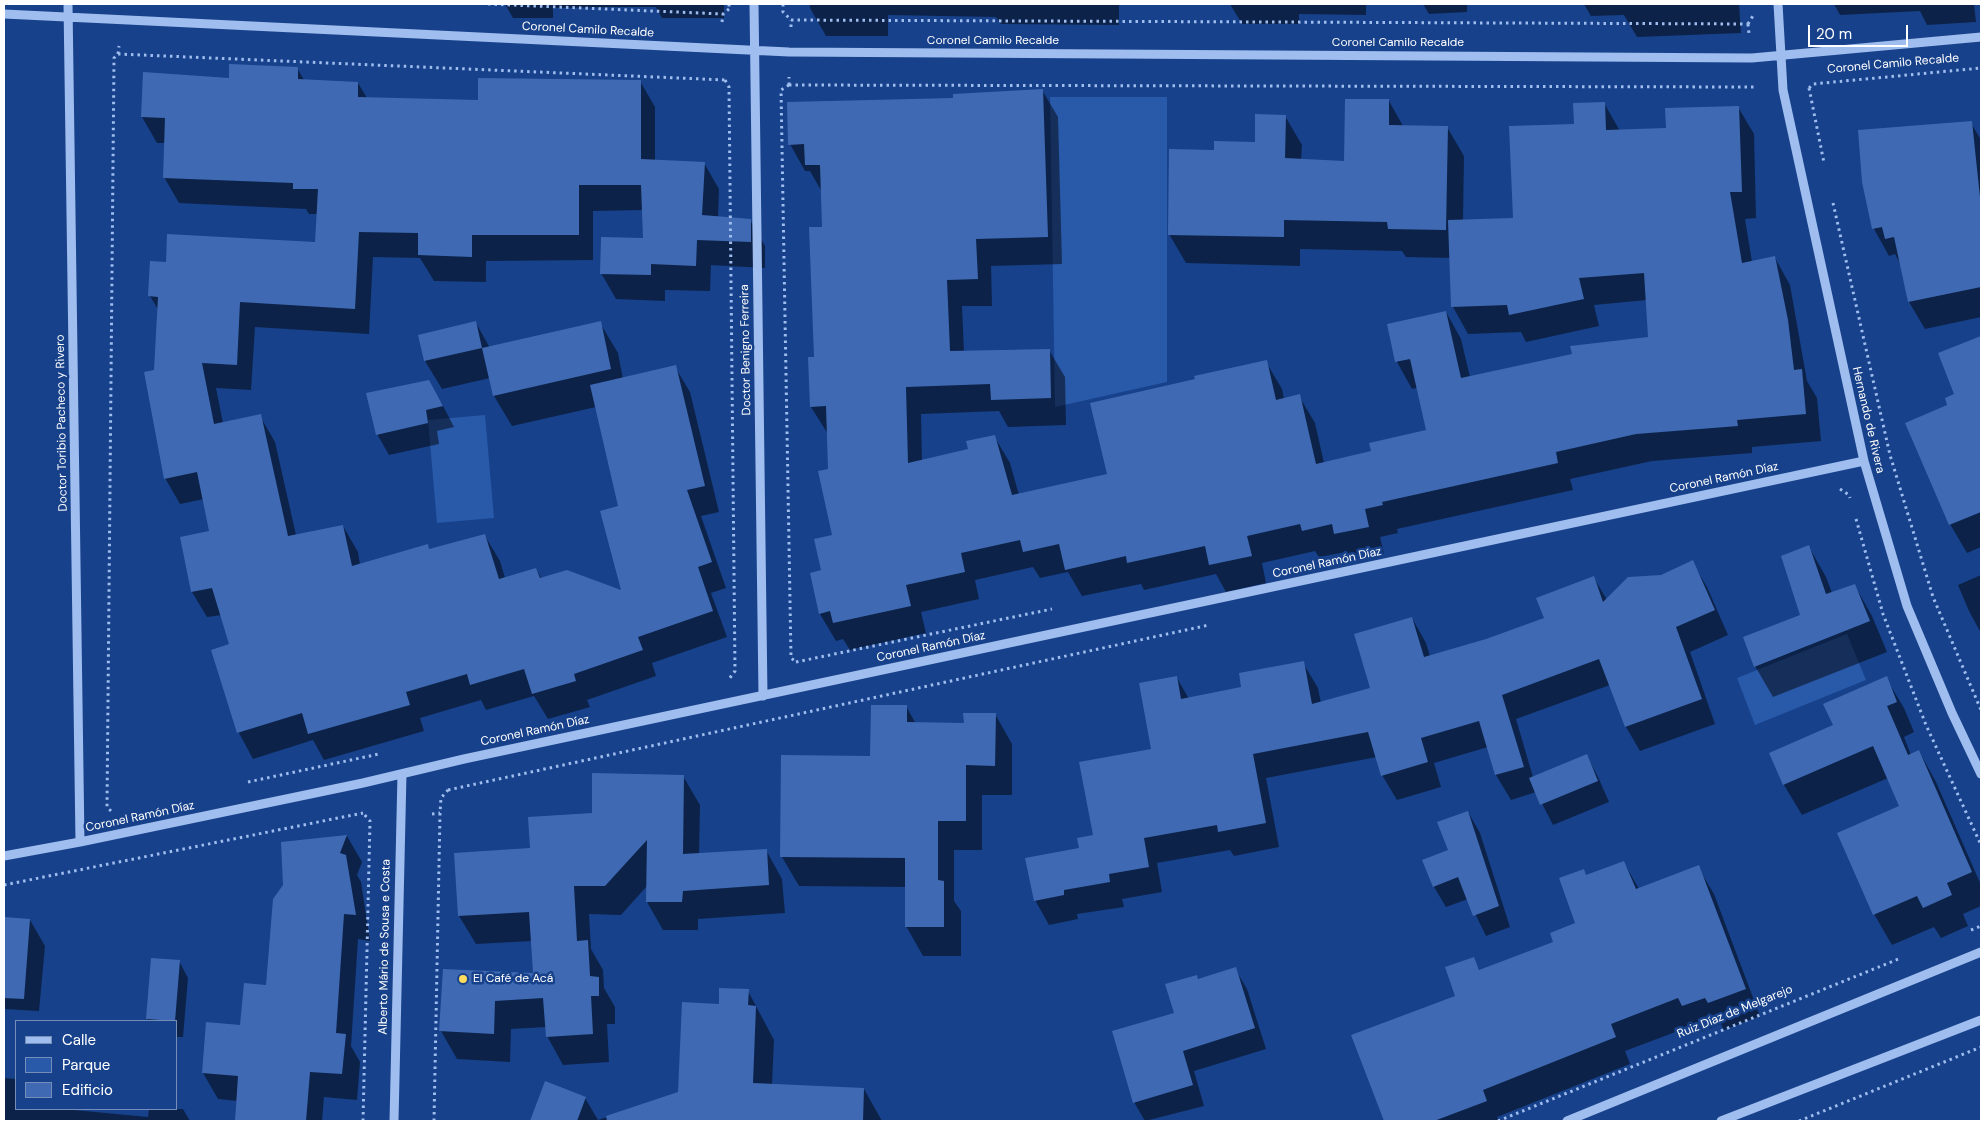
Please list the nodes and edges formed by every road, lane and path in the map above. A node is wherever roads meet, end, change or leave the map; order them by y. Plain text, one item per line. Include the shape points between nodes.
1 (68, 4) edge
2 (488, 4) edge
3 (729, 4) edge
4 (754, 4) edge
5 (783, 4) edge
6 (1778, 4) edge
7 (1754, 10) dead end
8 (4, 14) edge
9 (723, 14) junction
10 (68, 18) junction
11 (791, 20) junction
12 (722, 22) dead end
13 (1748, 24) junction
14 (790, 27) dead end
15 (1749, 34) dead end
16 (1981, 38) edge
17 (119, 46) dead end
18 (754, 50) junction
19 (118, 54) junction
20 (1781, 56) junction
21 (1981, 68) edge
22 (724, 73) dead end
23 (789, 77) dead end
24 (724, 80) junction
25 (1754, 81) dead end
26 (789, 85) junction
27 (1824, 165) dead end
28 (1831, 194) dead end
29 (1864, 461) junction
30 (1840, 489) dead end
31 (1830, 491) dead end
32 (1216, 624) dead end
33 (796, 662) dead end
34 (729, 680) dead end
35 (763, 696) junction
36 (1981, 710) edge
37 (402, 774) junction
38 (1981, 774) edge
39 (364, 807) dead end
40 (111, 811) dead end
41 (363, 813) junction
42 (440, 813) junction
43 (432, 814) dead end
44 (378, 820) dead end
45 (370, 821) junction
46 (80, 842) junction
47 (4, 856) edge
48 (110, 858) dead end
49 (110, 864) junction
50 (4, 885) edge
51 (1981, 926) edge
52 (1963, 933) dead end
53 (1981, 952) edge
54 (1908, 955) dead end
55 (1981, 1020) edge
56 (1981, 1047) edge
57 (363, 1121) edge
58 (394, 1121) edge
59 (434, 1121) edge
60 (1498, 1121) edge
61 (1566, 1121) edge
62 (1722, 1121) edge
63 (1800, 1121) edge

1 - 10 street, Doctor Toribio Pacheco y Rivero
2 - 9 path, Coronel Camilo Recalde
3 - 9 path via 729,9
4 - 18 street, Doctor Benigno Ferreira
5 - 11 path via 783,12
6 - 20 street, Hernando de Rivera
7 - 13 path via 1755,17
8 - 10 street, Coronel Camilo Recalde
9 - 12 path
10 - 18 street, Coronel Camilo Recalde
10 - 46 street, Doctor Toribio Pacheco y Rivero
11 - 13 path, Coronel Camilo Recalde
11 - 14 path
13 - 15 path
16 - 20 street, Coronel Camilo Recalde
17 - 19 path
18 - 20 street, Coronel Camilo Recalde
18 - 35 street, Doctor Benigno Ferreira
19 - 24 path
19 - 40 path via 114,58 107,807
20 - 29 street, Hernando de Rivera via 1784,90
21 - 27 path, Coronel Camilo Recalde via 1813,84 1809,88
22 - 24 path, Doctor Benigno Ferreira
23 - 26 path
24 - 34 path, Doctor Benigno Ferreira via 729,87 735,671
25 - 26 path via 1755,86
26 - 33 path via 781,90 791,658
28 - 36 path, Hernando de Rivera via 1890,455 1933,597
29 - 35 street, Coronel Ramón Díaz
29 - 38 street, Hernando de Rivera via 1907,606
30 - 31 path
32 - 42 path via 448,790 441,798
35 - 37 street, Coronel Ramón Díaz
37 - 46 street, Coronel Ramón Díaz
37 - 58 street, Alberto Mário de Sousa e Costa
39 - 41 path
41 - 45 path
41 - 49 path
42 - 43 path
42 - 59 path
44 - 45 path
45 - 57 path, Alberto Mário de Sousa e Costa
46 - 47 street, Coronel Ramón Díaz
48 - 49 path
49 - 50 path
51 - 52 path
53 - 61 street
54 - 60 path, Ruiz Díaz de Melgarejo
55 - 62 street
56 - 63 path

